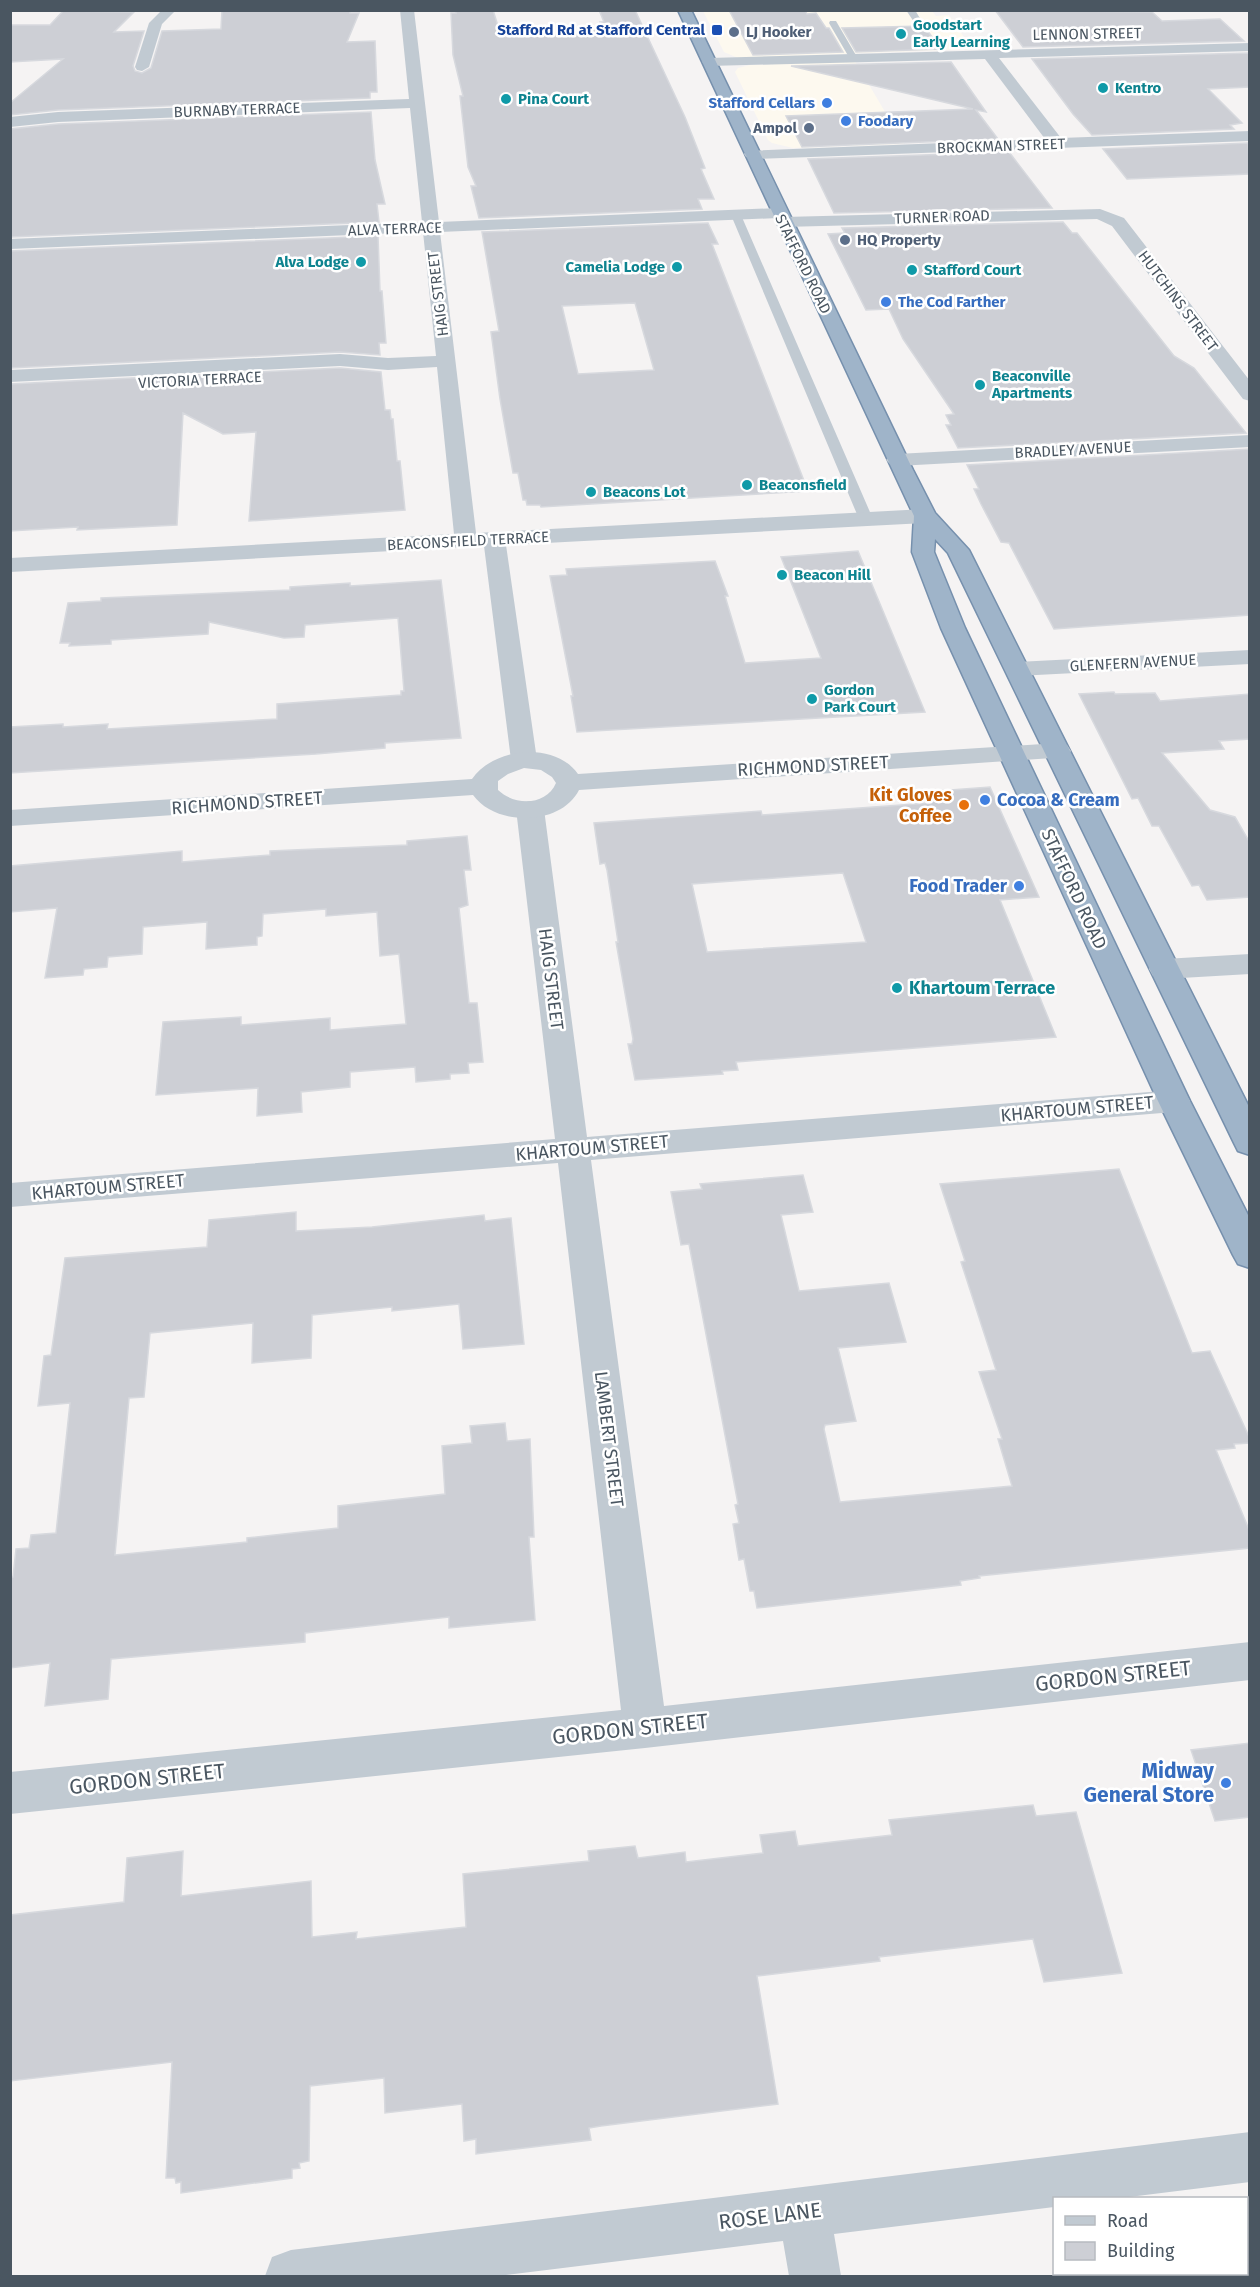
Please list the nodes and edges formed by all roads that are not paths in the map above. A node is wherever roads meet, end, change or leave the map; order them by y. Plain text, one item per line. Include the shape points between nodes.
1 (170, 10) edge
2 (407, 10) edge
3 (684, 10) edge
4 (910, 10) edge
5 (917, 20) dead end
6 (833, 23) dead end
7 (1250, 47) edge
8 (988, 53) junction
9 (853, 57) junction
10 (709, 62) junction
11 (142, 67) dead end
12 (417, 103) junction
13 (10, 115) edge
14 (58, 117) junction
15 (10, 122) edge
16 (1250, 136) edge
17 (1057, 144) junction
18 (752, 154) junction
19 (1100, 214) joint
20 (736, 215) junction
21 (781, 218) junction
22 (429, 227) junction
23 (10, 244) edge
24 (446, 361) junction
25 (388, 364) junction
26 (10, 376) edge
27 (10, 389) edge
28 (1250, 395) edge
29 (1250, 441) edge
30 (897, 460) junction
31 (925, 516) junction
32 (866, 519) junction
33 (494, 539) junction
34 (466, 541) junction
35 (10, 566) edge
36 (1250, 657) edge
37 (1017, 669) junction
38 (1058, 751) junction
39 (1011, 754) junction
40 (524, 760) junction
41 (569, 783) junction
42 (484, 786) junction
43 (530, 809) junction
44 (10, 818) edge
45 (1250, 964) edge
46 (1164, 969) junction
47 (1174, 1101) junction
48 (1250, 1143) edge
49 (574, 1150) junction
50 (10, 1195) edge
51 (1250, 1255) edge
52 (1250, 1661) edge
53 (645, 1728) junction
54 (10, 1792) edge
55 (1250, 2157) edge
56 (804, 2212) junction
57 (291, 2277) edge
58 (815, 2277) edge

1 - 11 street via 156,23
2 - 12 street, HAIG STREET
3 - 10 highway, STAFFORD ROAD
4 - 5 lane
6 - 9 lane
7 - 8 street, LENNON STREET
8 - 9 street, LENNON STREET
8 - 17 street
9 - 10 street, LENNON STREET
10 - 18 highway, STAFFORD ROAD
12 - 14 street, BURNABY TERRACE
12 - 22 street, HAIG STREET
13 - 14 street, BURNABY TERRACE
14 - 15 street, BURNABY TERRACE
16 - 17 street, BROCKMAN STREET
17 - 18 street, BROCKMAN STREET
18 - 21 highway, STAFFORD ROAD
19 - 21 street, TURNER ROAD
19 - 28 street, HUTCHINS STREET via 1118,222
20 - 21 street, ALVA TERRACE
20 - 22 street, ALVA TERRACE
20 - 32 lane
21 - 30 highway, STAFFORD ROAD
22 - 23 street, ALVA TERRACE
22 - 24 street, HAIG STREET
24 - 25 street, VICTORIA TERRACE
24 - 34 street, HAIG STREET
25 - 26 street, VICTORIA TERRACE via 340,360
25 - 27 street, VICTORIA TERRACE via 341,373
29 - 30 street, BRADLEY AVENUE
30 - 31 highway, STAFFORD ROAD
31 - 32 street, BEACONSFIELD TERRACE
31 - 37 highway, STAFFORD ROAD via 958,550
31 - 39 highway, STAFFORD ROAD via 923,552
32 - 33 street, BEACONSFIELD TERRACE
33 - 34 street, BEACONSFIELD TERRACE
33 - 40 street
34 - 35 street, BEACONSFIELD TERRACE
36 - 37 street, GLENFERN AVENUE
37 - 38 highway, STAFFORD ROAD
38 - 39 street, RICHMOND STREET
38 - 46 highway, STAFFORD ROAD
39 - 41 street, RICHMOND STREET
39 - 47 highway, STAFFORD ROAD
40 - 41 street via 560,768
40 - 42 street via 499,766 485,779
41 - 43 street via 563,797
42 - 43 street via 493,801
42 - 44 street, RICHMOND STREET
43 - 49 street, HAIG STREET
45 - 46 street
46 - 48 highway, STAFFORD ROAD
47 - 49 street, KHARTOUM STREET
47 - 51 highway, STAFFORD ROAD
49 - 50 street, KHARTOUM STREET
49 - 53 street, LAMBERT STREET
52 - 53 street, GORDON STREET
53 - 54 street, GORDON STREET
55 - 56 street, ROSE LANE
56 - 57 street, ROSE LANE
56 - 58 street

